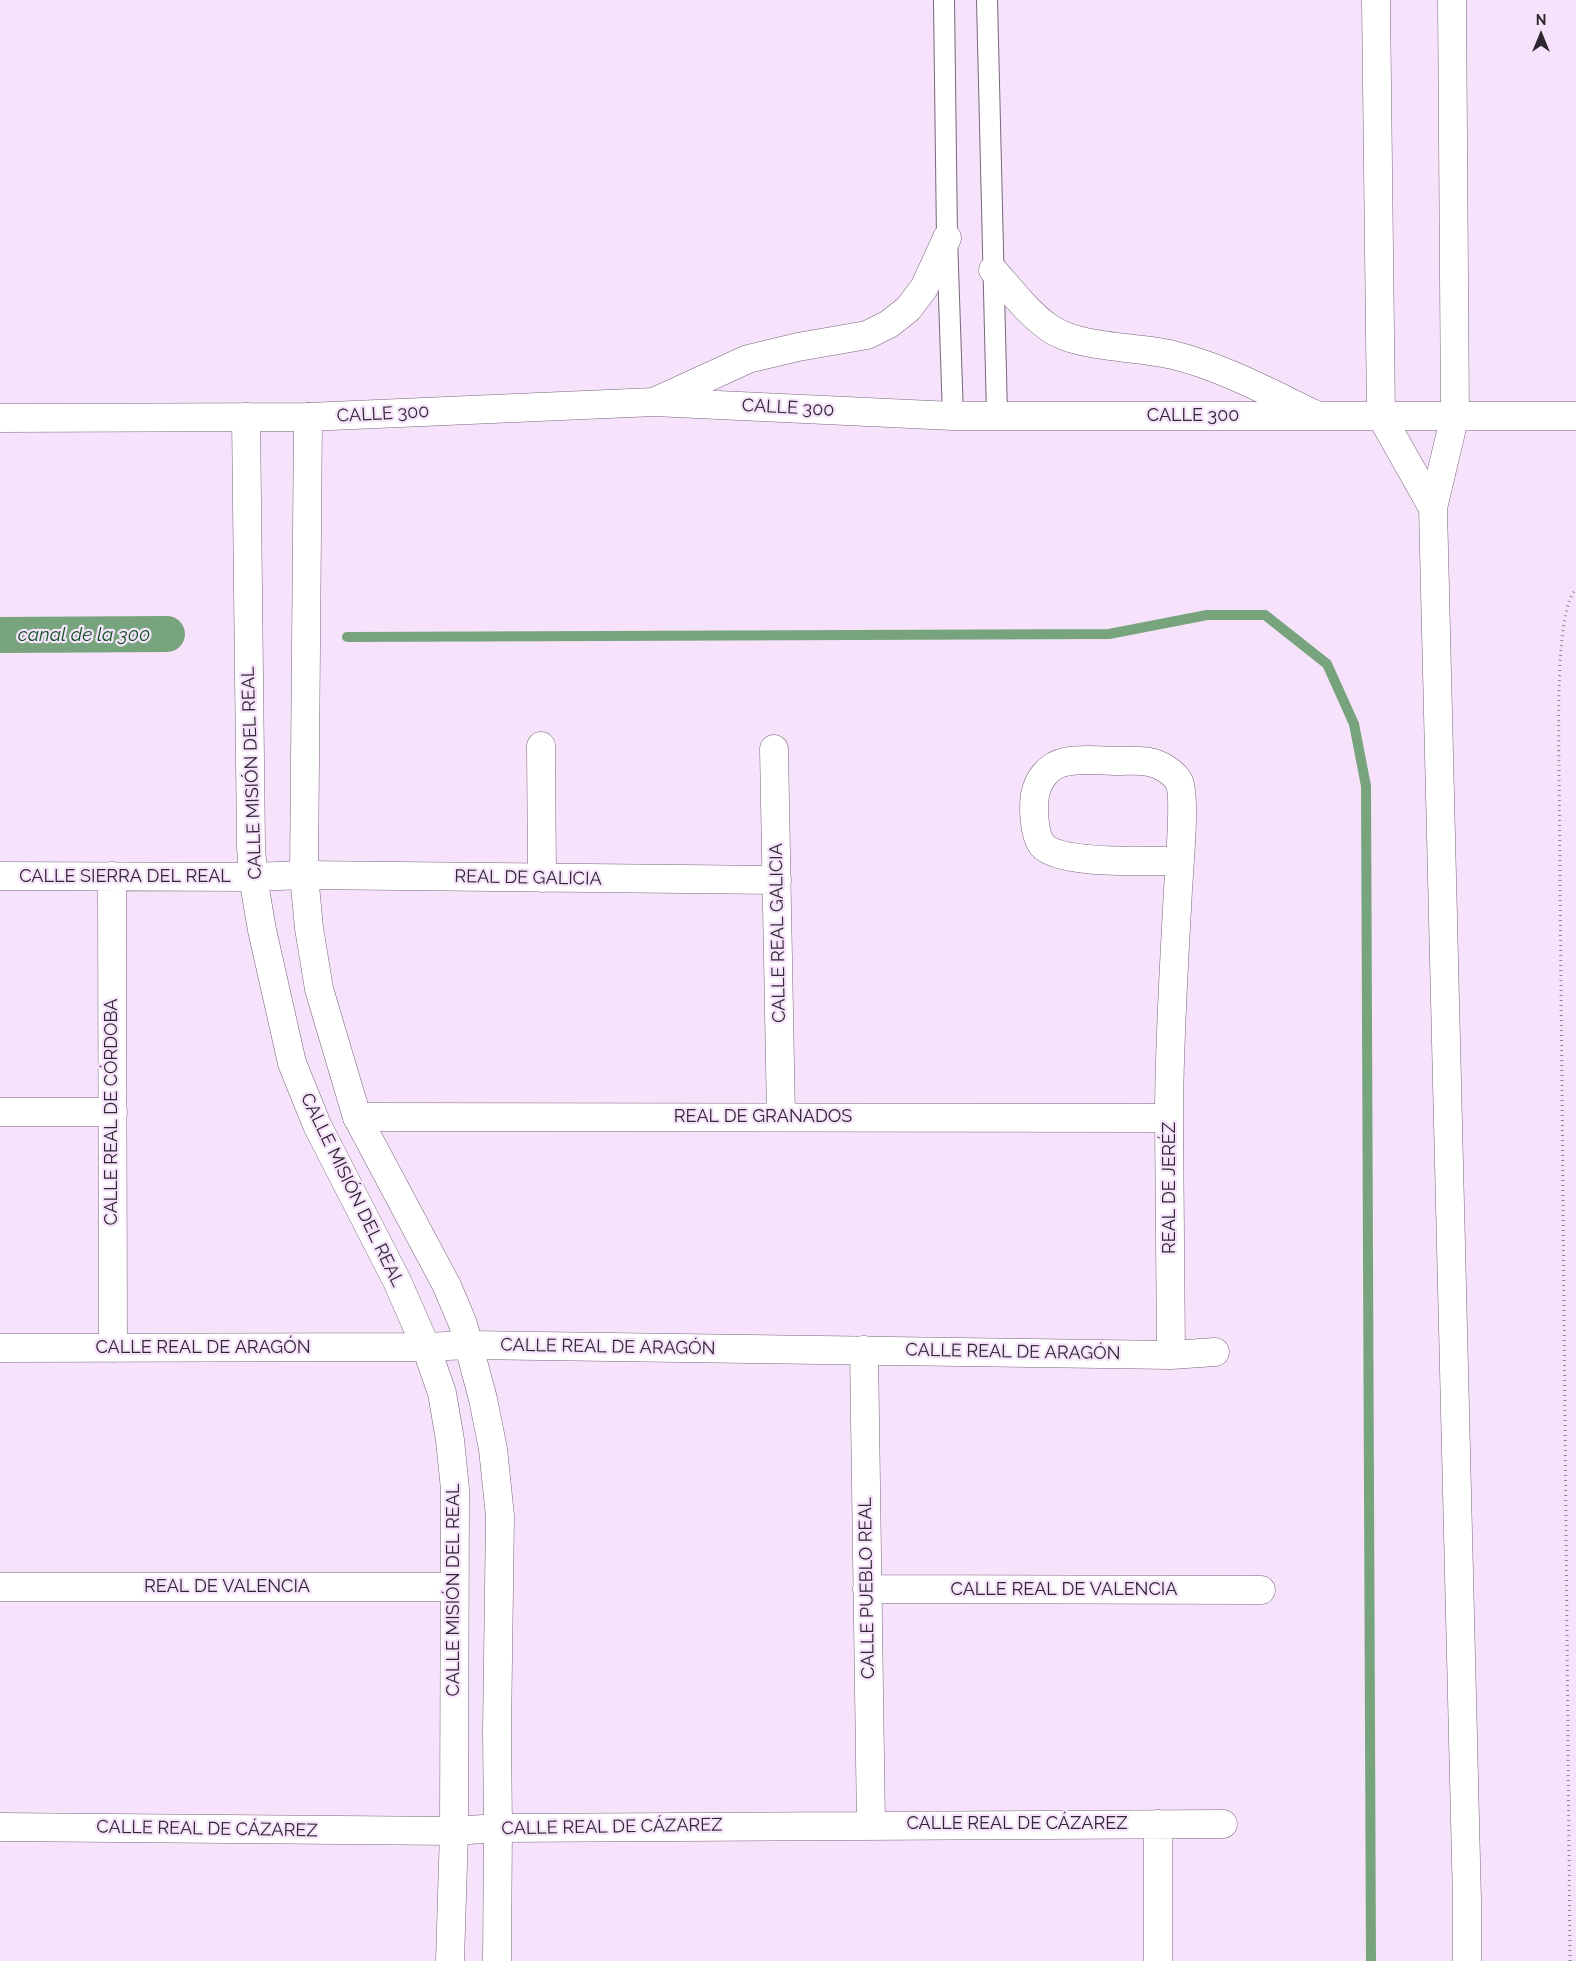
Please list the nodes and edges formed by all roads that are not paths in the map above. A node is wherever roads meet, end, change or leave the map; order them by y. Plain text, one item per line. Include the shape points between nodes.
1 (944, 0) edge
2 (987, 0) edge
3 (1376, 0) edge
4 (1452, 0) edge
5 (947, 238) junction
6 (993, 270) junction
7 (654, 402) junction
8 (997, 415) junction
9 (1455, 415) junction
10 (953, 416) junction
11 (1319, 416) junction
12 (1381, 416) junction
13 (1576, 416) edge
14 (246, 417) junction
15 (0, 418) edge
16 (308, 418) junction
17 (1433, 508) junction
18 (541, 746) dead end
19 (774, 749) dead end
20 (1179, 861) junction
21 (0, 876) edge
22 (112, 876) junction
23 (279, 876) junction
24 (542, 878) junction
25 (777, 880) junction
26 (0, 1112) edge
27 (113, 1112) junction
28 (357, 1117) junction
29 (782, 1117) junction
30 (1169, 1118) junction
31 (469, 1345) junction
32 (426, 1347) junction
33 (0, 1348) edge
34 (113, 1348) junction
35 (864, 1350) junction
36 (1215, 1352) dead end
37 (1171, 1354) junction
38 (0, 1587) edge
39 (454, 1587) junction
40 (867, 1590) junction
41 (1260, 1590) dead end
42 (1158, 1824) junction
43 (1224, 1824) dead end
44 (871, 1825) junction
45 (0, 1826) edge
46 (498, 1828) junction
47 (454, 1831) junction
48 (450, 1961) edge
49 (497, 1961) edge
50 (1158, 1961) edge
51 (1467, 1961) edge

1 - 5 lane
2 - 6 lane
3 - 12 street
4 - 9 street
5 - 7 street via 924,288 908,309 889,324 867,335 748,359
5 - 10 lane
6 - 8 lane
6 - 11 street via 1022,304 1049,328 1071,339 1174,355 1251,383
7 - 10 street, CALLE 300
7 - 16 street, CALLE 300
8 - 10 street, CALLE 300
8 - 11 street, CALLE 300
9 - 12 street, CALLE 300
9 - 13 street, CALLE 300
9 - 17 street
11 - 12 street, CALLE 300
12 - 17 street
14 - 15 street, CALLE 300
14 - 16 street, CALLE 300
14 - 23 street, CALLE MISIÓN DEL REAL via 251,846
16 - 23 street, CALLE MISIÓN DEL REAL
17 - 51 street
18 - 24 street
19 - 25 street, CALLE REAL GALICIA
20 - 20 street via 1180,783 1168,769 1149,762 1080,760 1063,762 1048,770 1040,780 1035,795 1036,834 1050,852 1078,859
20 - 30 street, REAL DE JERÉZ
21 - 22 street, CALLE SIERRA DEL REAL
22 - 23 street, CALLE SIERRA DEL REAL
22 - 27 street, CALLE REAL DE CÓRDOBA
23 - 24 street, REAL DE GALICIA
23 - 28 street, CALLE MISIÓN DEL REAL via 310,928 319,989
23 - 32 street, CALLE MISIÓN DEL REAL via 262,930 292,1063 317,1125 397,1281
24 - 25 street, REAL DE GALICIA
25 - 29 street, CALLE REAL GALICIA
26 - 27 street
27 - 34 street, CALLE REAL DE CÓRDOBA
28 - 29 street, REAL DE GRANADOS
28 - 31 street, CALLE MISIÓN DEL REAL via 447,1286
29 - 30 street, REAL DE GRANADOS
30 - 37 street, REAL DE JERÉZ
31 - 32 street, CALLE REAL DE ARAGÓN
31 - 35 street, CALLE REAL DE ARAGÓN
31 - 46 street, CALLE MISIÓN DEL REAL via 493,1449 500,1516
32 - 34 street, CALLE REAL DE ARAGÓN
32 - 39 street, CALLE MISIÓN DEL REAL via 442,1393 450,1440 455,1489
33 - 34 street, CALLE REAL DE ARAGÓN
35 - 37 street, CALLE REAL DE ARAGÓN
35 - 40 street, CALLE PUEBLO REAL
36 - 37 street, CALLE REAL DE ARAGÓN
38 - 39 street, REAL DE VALENCIA
39 - 47 street, CALLE MISIÓN DEL REAL
40 - 41 street, CALLE REAL DE VALENCIA
40 - 44 street, CALLE PUEBLO REAL
42 - 43 street, CALLE REAL DE CÁZAREZ
42 - 44 street, CALLE REAL DE CÁZAREZ
42 - 50 street
44 - 46 street, CALLE REAL DE CÁZAREZ
45 - 47 street, CALLE REAL DE CÁZAREZ
46 - 47 street, CALLE REAL DE CÁZAREZ
46 - 49 street, CALLE MISIÓN DEL REAL
47 - 48 street, CALLE MISIÓN DEL REAL

